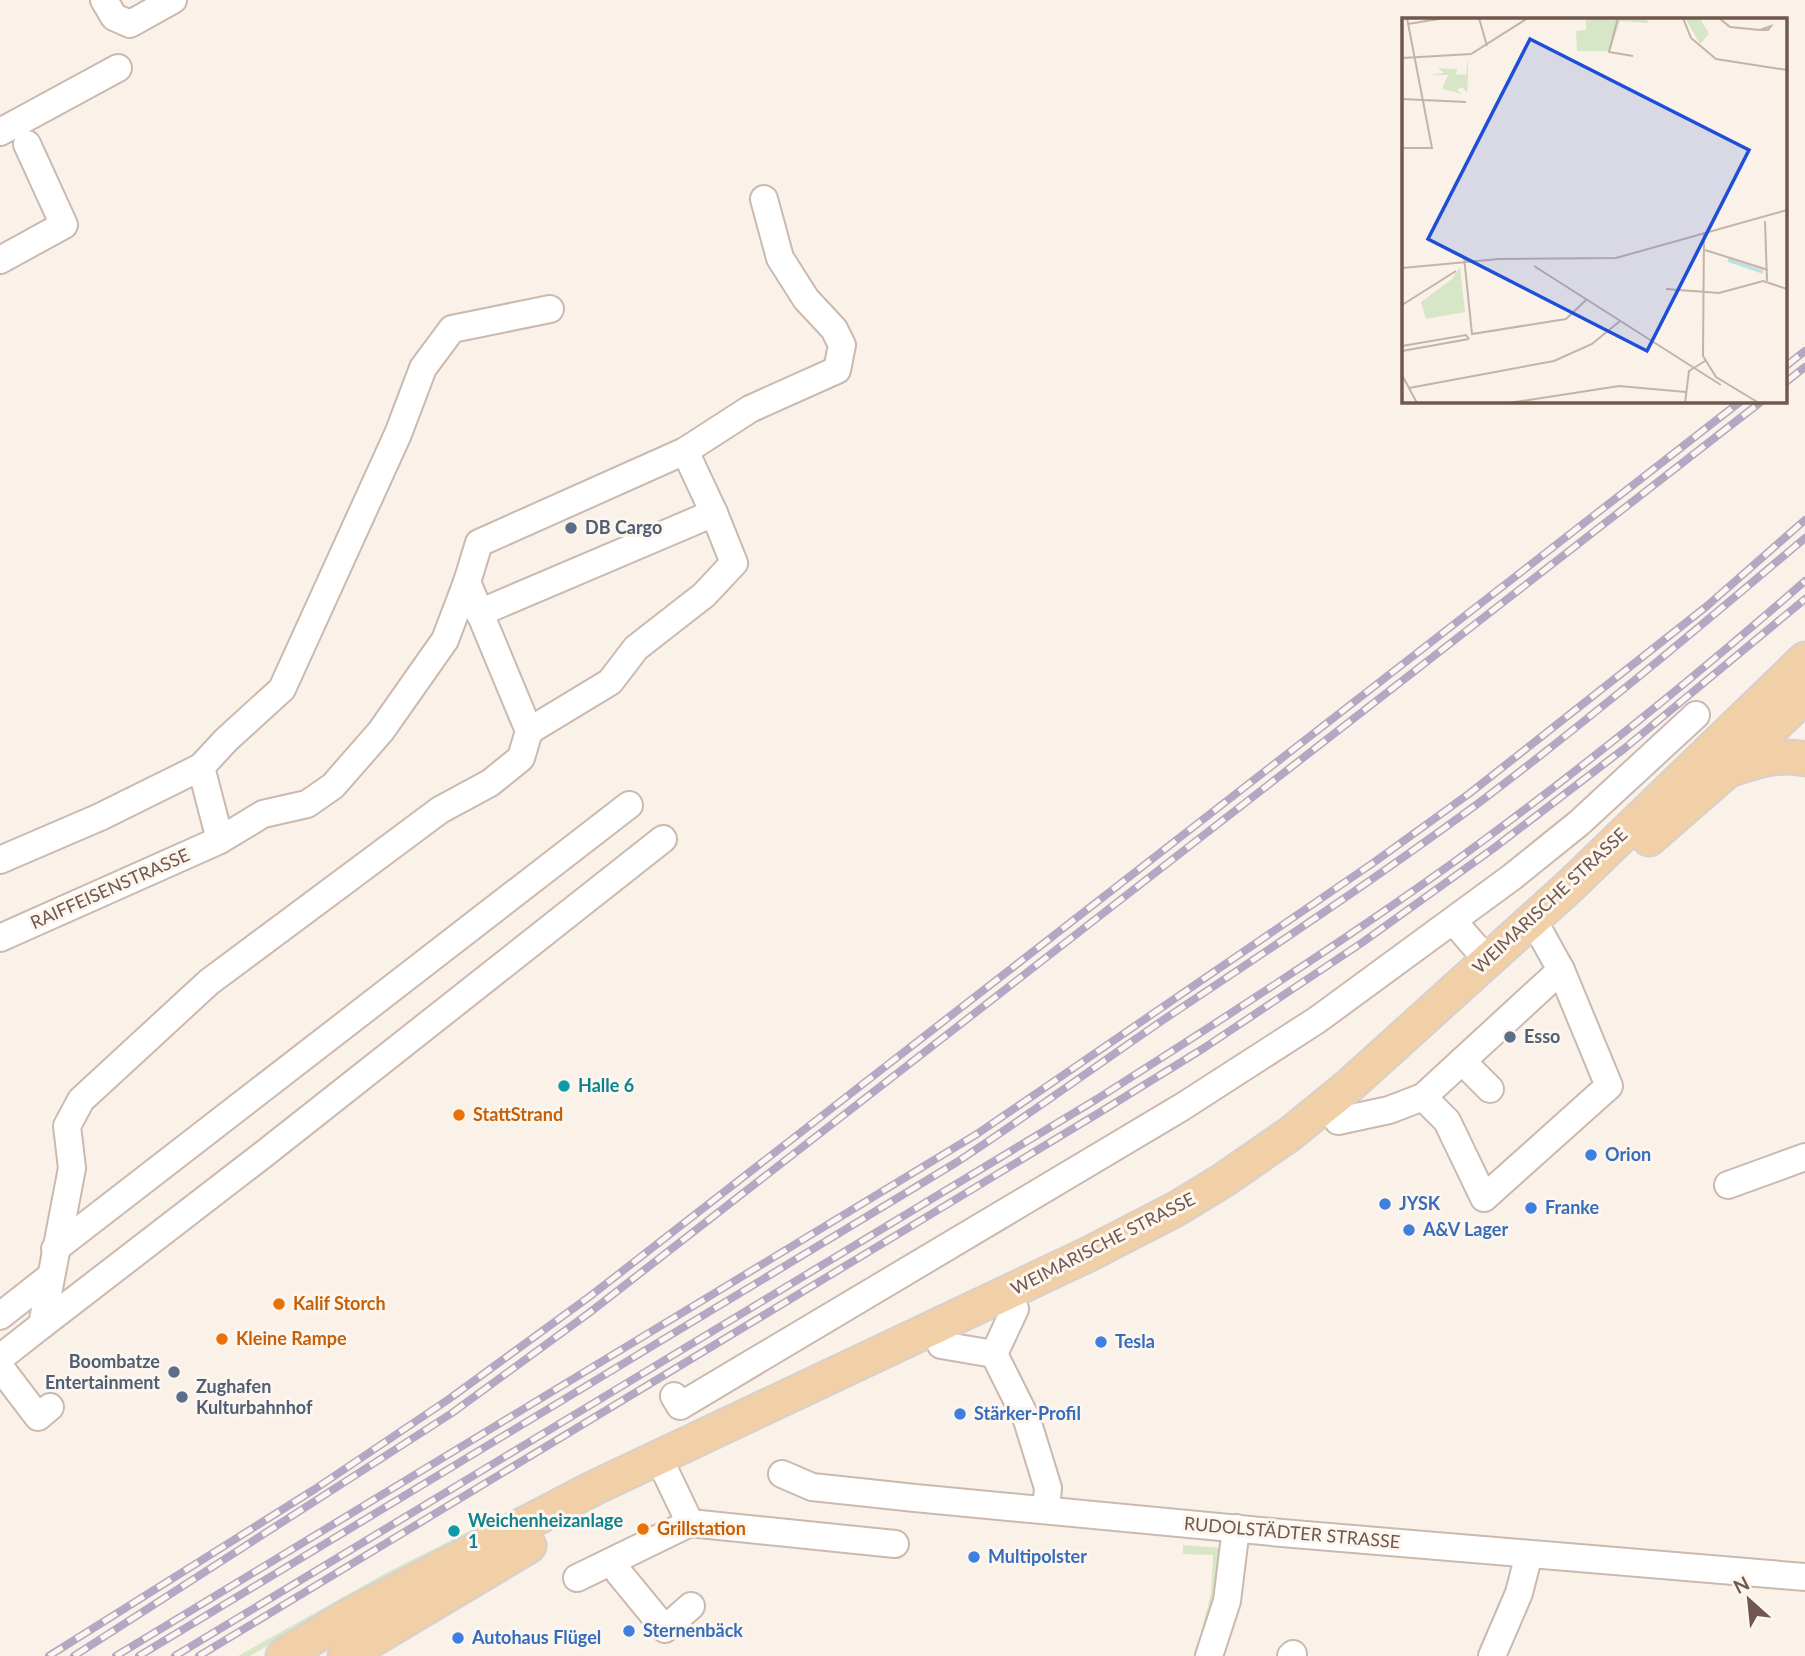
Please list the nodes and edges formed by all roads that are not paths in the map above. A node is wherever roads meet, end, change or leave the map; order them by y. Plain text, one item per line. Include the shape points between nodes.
1 (104, 0) edge
2 (173, 0) edge
3 (118, 68) dead end
4 (0, 132) edge
5 (27, 144) dead end
6 (764, 199) dead end
7 (0, 260) edge
8 (550, 309) dead end
9 (685, 451) junction
10 (714, 513) junction
11 (467, 582) junction
12 (480, 613) junction
13 (1799, 689) edge
14 (1696, 715) dead end
15 (529, 731) junction
16 (1805, 759) edge
17 (201, 767) junction
18 (1727, 771) junction
19 (629, 805) dead end
20 (663, 839) dead end
21 (220, 840) junction
22 (0, 860) edge
23 (1454, 922) junction
24 (1541, 934) junction
25 (0, 938) edge
26 (1487, 960) junction
27 (1561, 970) junction
28 (1462, 1061) junction
29 (1490, 1089) dead end
30 (1423, 1097) junction
31 (1338, 1121) junction
32 (1805, 1157) edge
33 (126, 1179) dead end
34 (1728, 1185) dead end
35 (57, 1240) junction
36 (51, 1276) junction
37 (1015, 1309) junction
38 (0, 1316) edge
39 (42, 1325) junction
40 (941, 1345) junction
41 (994, 1354) junction
42 (0, 1358) edge
43 (0, 1367) edge
44 (674, 1396) dead end
45 (44, 1412) dead end
46 (666, 1473) junction
47 (782, 1474) dead end
48 (1046, 1510) junction
49 (691, 1524) junction
50 (1236, 1528) junction
51 (895, 1544) dead end
52 (1530, 1554) junction
53 (613, 1561) junction
54 (1805, 1577) edge
55 (577, 1578) dead end
56 (691, 1606) dead end
57 (291, 1654) edge
58 (345, 1656) edge
59 (1209, 1656) edge
60 (1492, 1656) edge

1 - 2 street via 114,17 130,24
3 - 4 street
5 - 7 street via 64,225
6 - 9 street, RAIFFEISENSTRASSE via 780,258 842,345 837,370 750,409
8 - 17 street via 452,329 423,368 282,689
9 - 10 street
9 - 11 street, RAIFFEISENSTRASSE via 479,543
10 - 12 street
10 - 15 street via 734,563 704,595 636,648 610,682
11 - 12 street
11 - 21 street, RAIFFEISENSTRASSE via 445,640 381,731 333,786 307,804 263,814
12 - 15 street
13 - 18 main road, WEIMARISCHE STRASSE
13 - 26 main road, WEIMARISCHE STRASSE
14 - 23 street via 1579,823
15 - 35 street via 521,758 491,783 440,810 209,982 81,1100 66,1126 72,1168
16 - 18 main road via 1770,757
17 - 21 street
17 - 22 street
18 - 24 main road, WEIMARISCHE STRASSE
19 - 35 street
20 - 39 street
21 - 25 street, RAIFFEISENSTRASSE
23 - 26 street
23 - 44 street via 1317,1020 1182,1107 680,1406
24 - 27 street
24 - 31 main road, WEIMARISCHE STRASSE
26 - 57 main road, WEIMARISCHE STRASSE via 1290,1135 1176,1209 594,1489 345,1618
27 - 28 street
27 - 30 street via 1609,1086 1484,1198 1447,1121
28 - 29 street
28 - 30 street
30 - 31 street
31 - 37 main road, WEIMARISCHE STRASSE via 1200,1215
32 - 34 street
33 - 35 street
35 - 36 street
36 - 38 street
36 - 39 street
37 - 40 main road, WEIMARISCHE STRASSE
37 - 41 street
39 - 42 street
40 - 41 street
40 - 46 main road, WEIMARISCHE STRASSE
41 - 48 street via 1027,1420 1048,1488
43 - 45 street
46 - 49 street
46 - 58 main road, WEIMARISCHE STRASSE via 527,1547
47 - 48 street, RUDOLSTÄDTER STRASSE via 812,1487
48 - 50 street, RUDOLSTÄDTER STRASSE
49 - 51 street
49 - 53 street
50 - 52 street, RUDOLSTÄDTER STRASSE
50 - 59 street via 1227,1601
52 - 54 street, RUDOLSTÄDTER STRASSE
52 - 60 street
53 - 55 street
53 - 56 street via 665,1629

